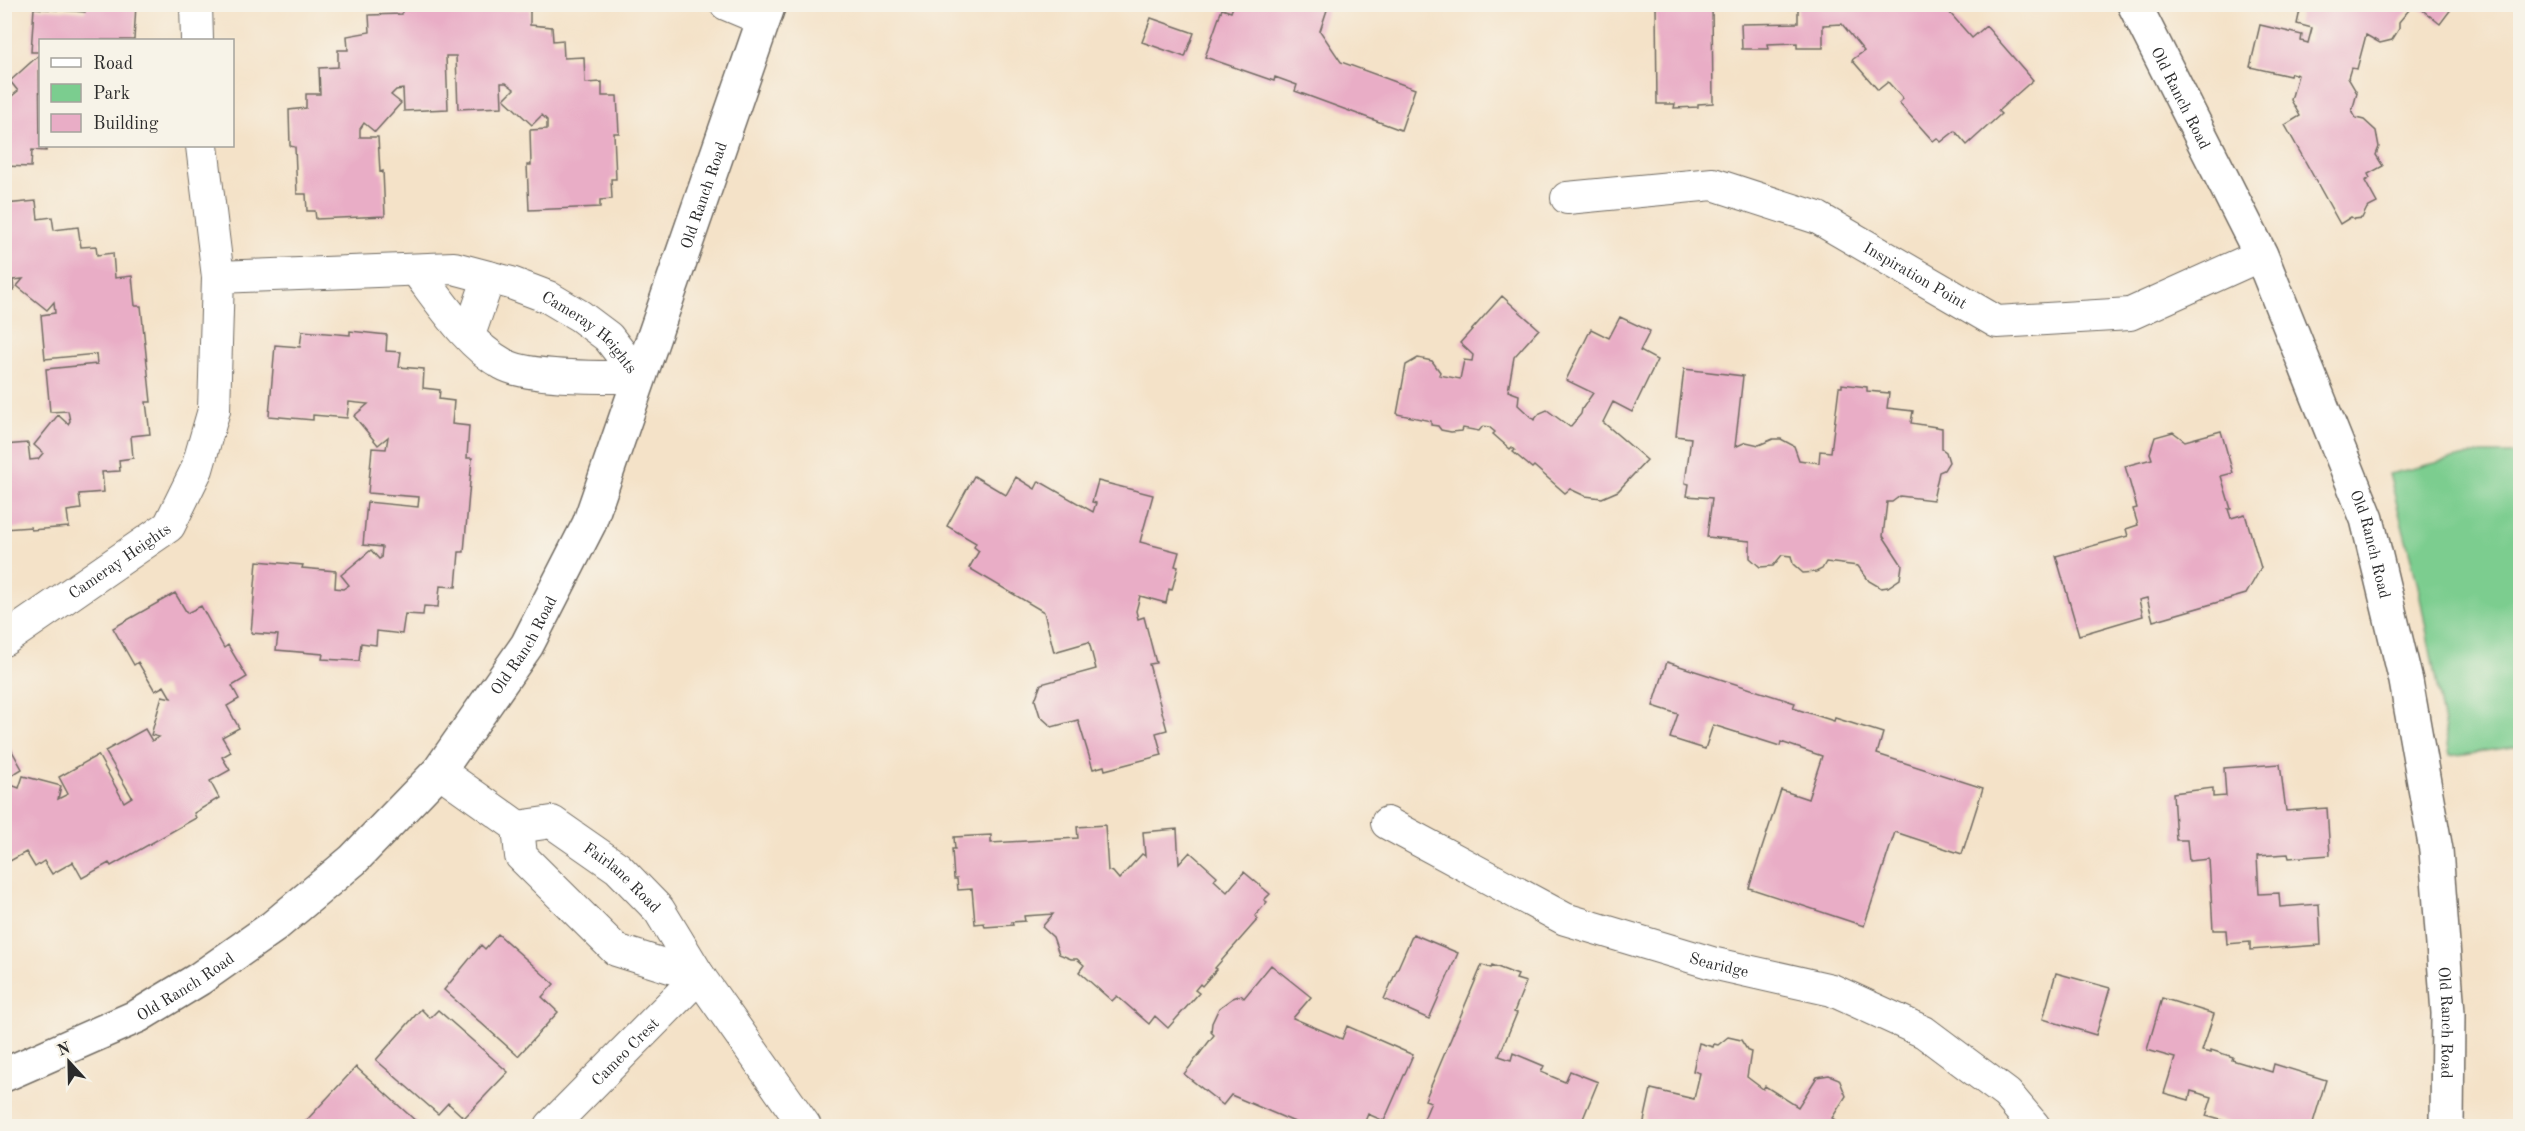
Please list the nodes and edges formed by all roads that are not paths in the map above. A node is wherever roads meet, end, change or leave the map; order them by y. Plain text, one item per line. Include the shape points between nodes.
1 (196, 4) edge
2 (726, 4) edge
3 (2134, 4) edge
4 (767, 12) edge
5 (197, 39) edge
6 (202, 147) edge
7 (1566, 198) dead end
8 (2261, 255) junction
9 (416, 270) junction
10 (218, 277) junction
11 (489, 277) junction
12 (469, 335) junction
13 (639, 376) junction
14 (4, 640) edge
15 (439, 771) junction
16 (1387, 823) dead end
17 (518, 826) junction
18 (699, 976) junction
19 (4, 1075) edge
20 (551, 1126) edge
21 (805, 1126) edge
22 (2034, 1126) edge
23 (2447, 1126) edge

1 - 5 street
2 - 4 street
3 - 8 street, Old Ranch Road
4 - 13 street, Old Ranch Road
6 - 10 street, Cameray Heights
7 - 8 street, Inspiration Point via 1713,184 1818,218 1996,322 2130,314
8 - 23 street, Old Ranch Road via 2367,519 2406,681 2436,850 2448,1013
9 - 10 street, Cameray Heights
9 - 11 street, Cameray Heights via 454,268
9 - 12 street, Cameray Heights
10 - 14 street, Cameray Heights via 214,410 197,469 169,526
11 - 12 street
11 - 13 street, Cameray Heights via 548,297 580,316 608,337
12 - 13 street, Cameray Heights via 494,358 514,369 604,378
13 - 15 street, Old Ranch Road via 584,534 527,645
15 - 17 street
15 - 19 street, Old Ranch Road via 353,860 273,927 199,979 138,1016
16 - 22 street, Searidge via 1565,919 1712,963 1832,990 1914,1027 2007,1094
17 - 18 street, Fairlane Road via 552,822 618,868 659,910
17 - 18 street via 521,856 615,950
18 - 20 street, Cameo Crest
18 - 21 street, Fairlane Road

